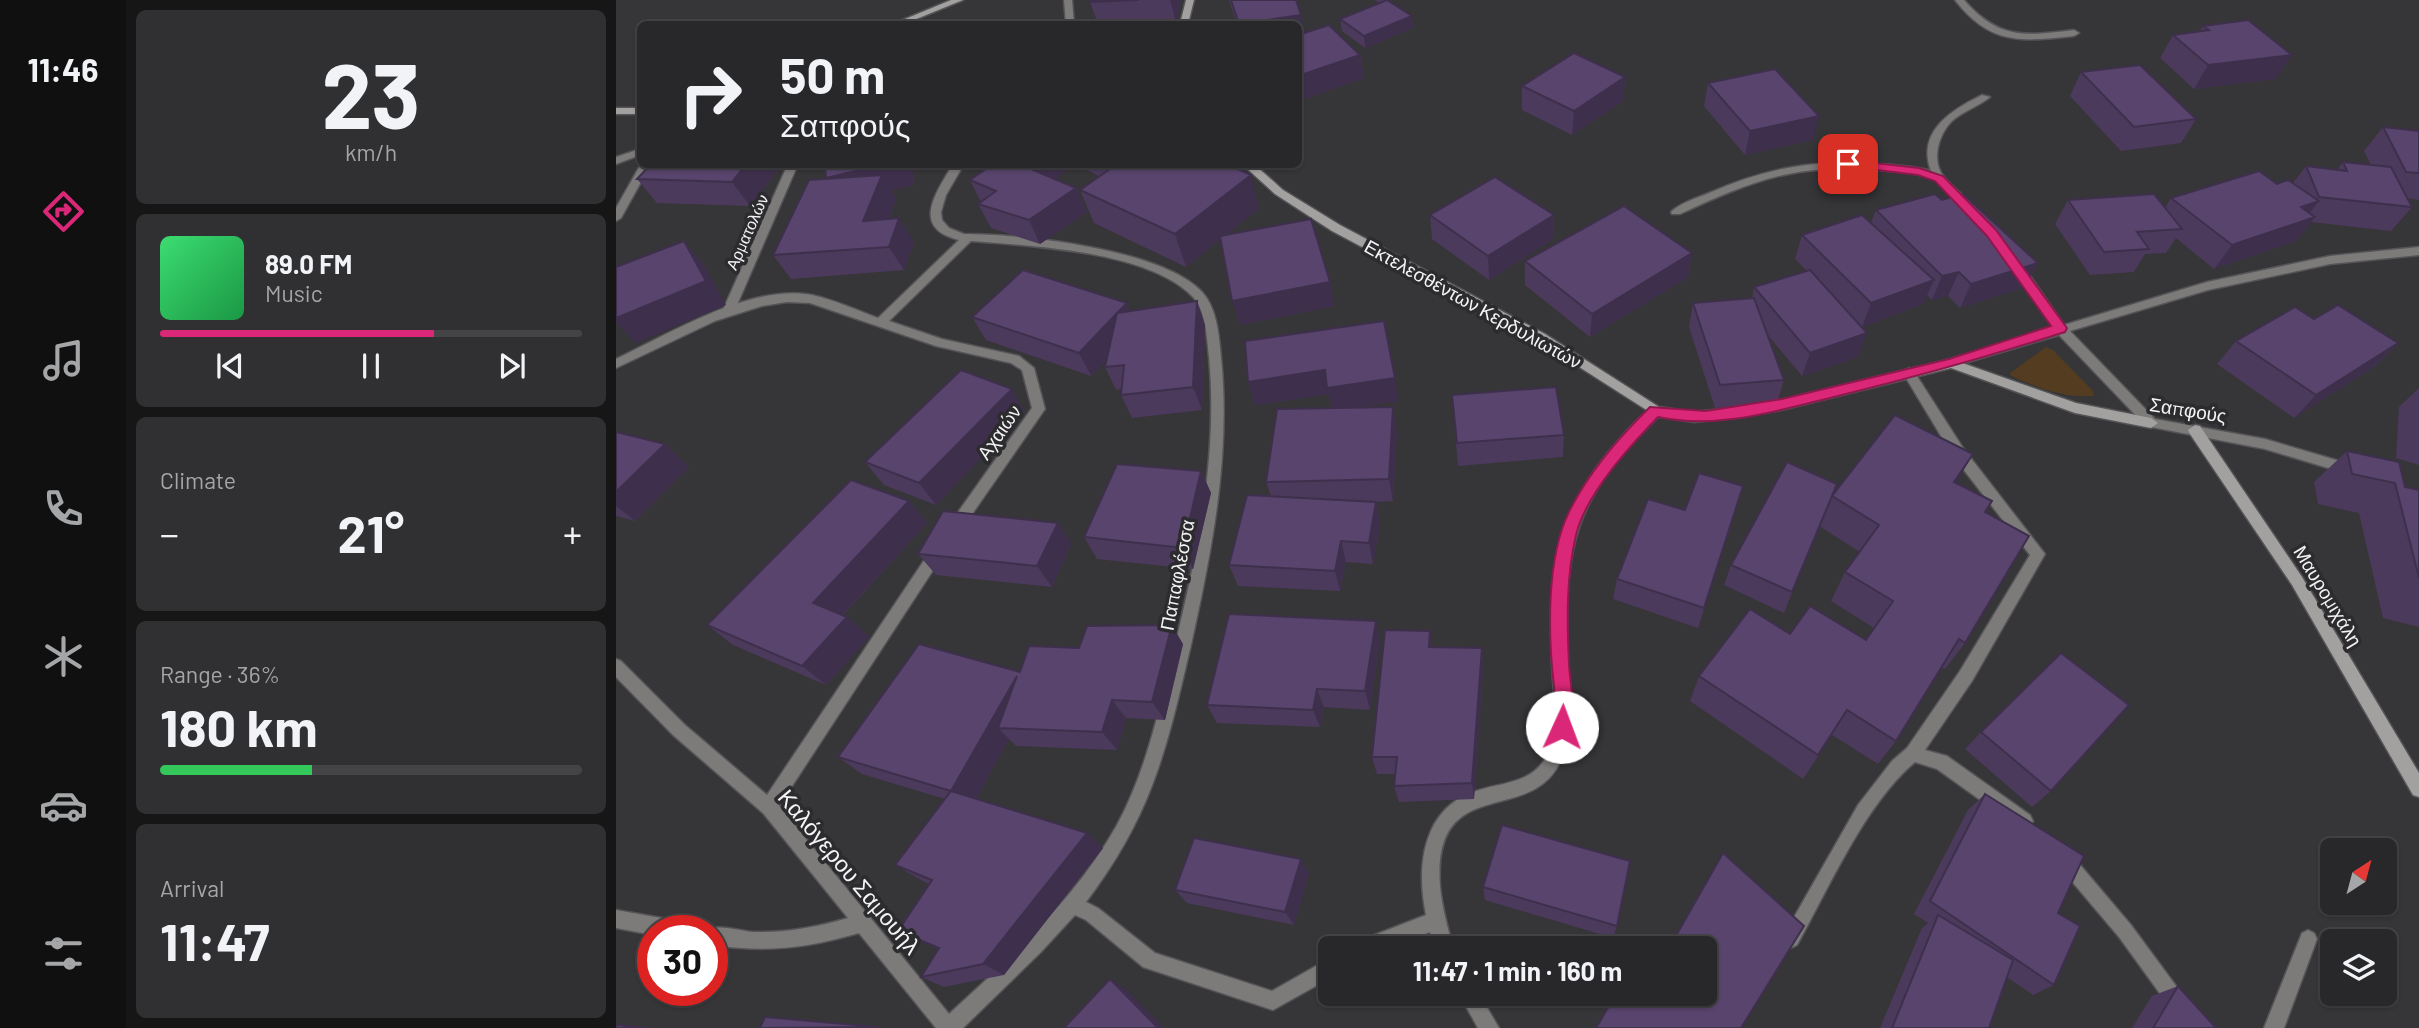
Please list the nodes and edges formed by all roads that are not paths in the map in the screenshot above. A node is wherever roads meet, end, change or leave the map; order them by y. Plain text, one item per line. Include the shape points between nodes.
1 (959, 0) edge
2 (1068, 0) edge
3 (1190, 0) edge
4 (1959, 0) edge
5 (905, 21) edge
6 (1070, 21) edge
7 (1185, 21) edge
8 (2074, 33) dead end
9 (1985, 97) dead end
10 (616, 111) edge
11 (637, 111) edge
12 (637, 153) edge
13 (616, 161) edge
14 (644, 168) edge
15 (791, 168) edge
16 (958, 168) edge
17 (1252, 168) edge
18 (1939, 178) junction
19 (1676, 212) dead end
20 (1974, 212) edge
21 (616, 218) edge
22 (969, 237) junction
23 (2419, 251) edge
24 (2007, 253) edge
25 (728, 312) junction
26 (881, 322) junction
27 (2060, 328) junction
28 (1951, 363) junction
29 (616, 364) edge
30 (1909, 373) junction
31 (1656, 411) junction
32 (2151, 423) junction
33 (2195, 430) junction
34 (2367, 476) edge
35 (616, 666) edge
36 (1913, 754) junction
37 (2419, 789) edge
38 (769, 807) junction
39 (1073, 905) junction
40 (616, 919) edge
41 (1435, 921) junction
42 (637, 923) edge
43 (863, 923) junction
44 (1397, 936) edge
45 (1440, 936) edge
46 (728, 938) edge
47 (2308, 939) dead end
48 (1782, 953) edge
49 (1318, 974) edge
50 (1475, 1006) edge
51 (948, 1028) edge
52 (1489, 1028) edge
53 (2197, 1028) edge
54 (2274, 1028) edge

1 - 5 street
2 - 6 street
3 - 7 street
4 - 8 street via 1995,30 2025,36
9 - 18 street via 1958,111 1939,129 1931,163
10 - 11 street
12 - 13 street
14 - 21 street
15 - 25 street, Αρματολών
16 - 22 street, Παπαφλέσσα via 936,215 944,230
17 - 31 street, Εκτελεσθέντων Κερδυλιωτών via 1279,192 1336,228 1531,331
18 - 19 street via 1872,166 1799,166 1743,181
18 - 20 street
22 - 26 street
22 - 39 street, Παπαφλέσσα via 1076,249 1161,271 1199,296 1214,349 1218,432 1201,570 1158,744 1130,820
23 - 27 street via 2282,269
24 - 27 street
25 - 26 street, Αχαιών via 794,296
25 - 29 street, Αχαιών
26 - 38 street, Αχαιών via 940,343 1016,359 1028,368 1039,409 917,581
27 - 28 street
27 - 32 street
28 - 30 street
28 - 32 street, Σαπφούς via 2075,408
30 - 31 street via 1734,413 1694,417
30 - 36 street via 1958,452 2038,554 1966,676
31 - 41 street via 1598,477 1568,535 1560,590 1564,700 1559,746 1552,763 1534,783 1474,799 1453,812 1432,852 1429,885
32 - 33 street, Σαπφούς
33 - 34 street, Σαπφούς via 2265,444
33 - 37 street, Μαυρομιχάλη via 2286,562
35 - 38 street, Καλόγερου Σαμουήλ via 678,730
36 - 48 street via 1872,797
36 - 53 street via 1941,762 2043,838 2087,884
38 - 43 street, Καλόγερου Σαμουήλ
39 - 49 street via 1092,914 1150,960 1273,1001
39 - 51 street, Παπαφλέσσα
40 - 42 street
41 - 44 street
41 - 45 street
43 - 46 street via 777,943
43 - 51 street, Καλόγερου Σαμουήλ
47 - 54 street
50 - 52 street

